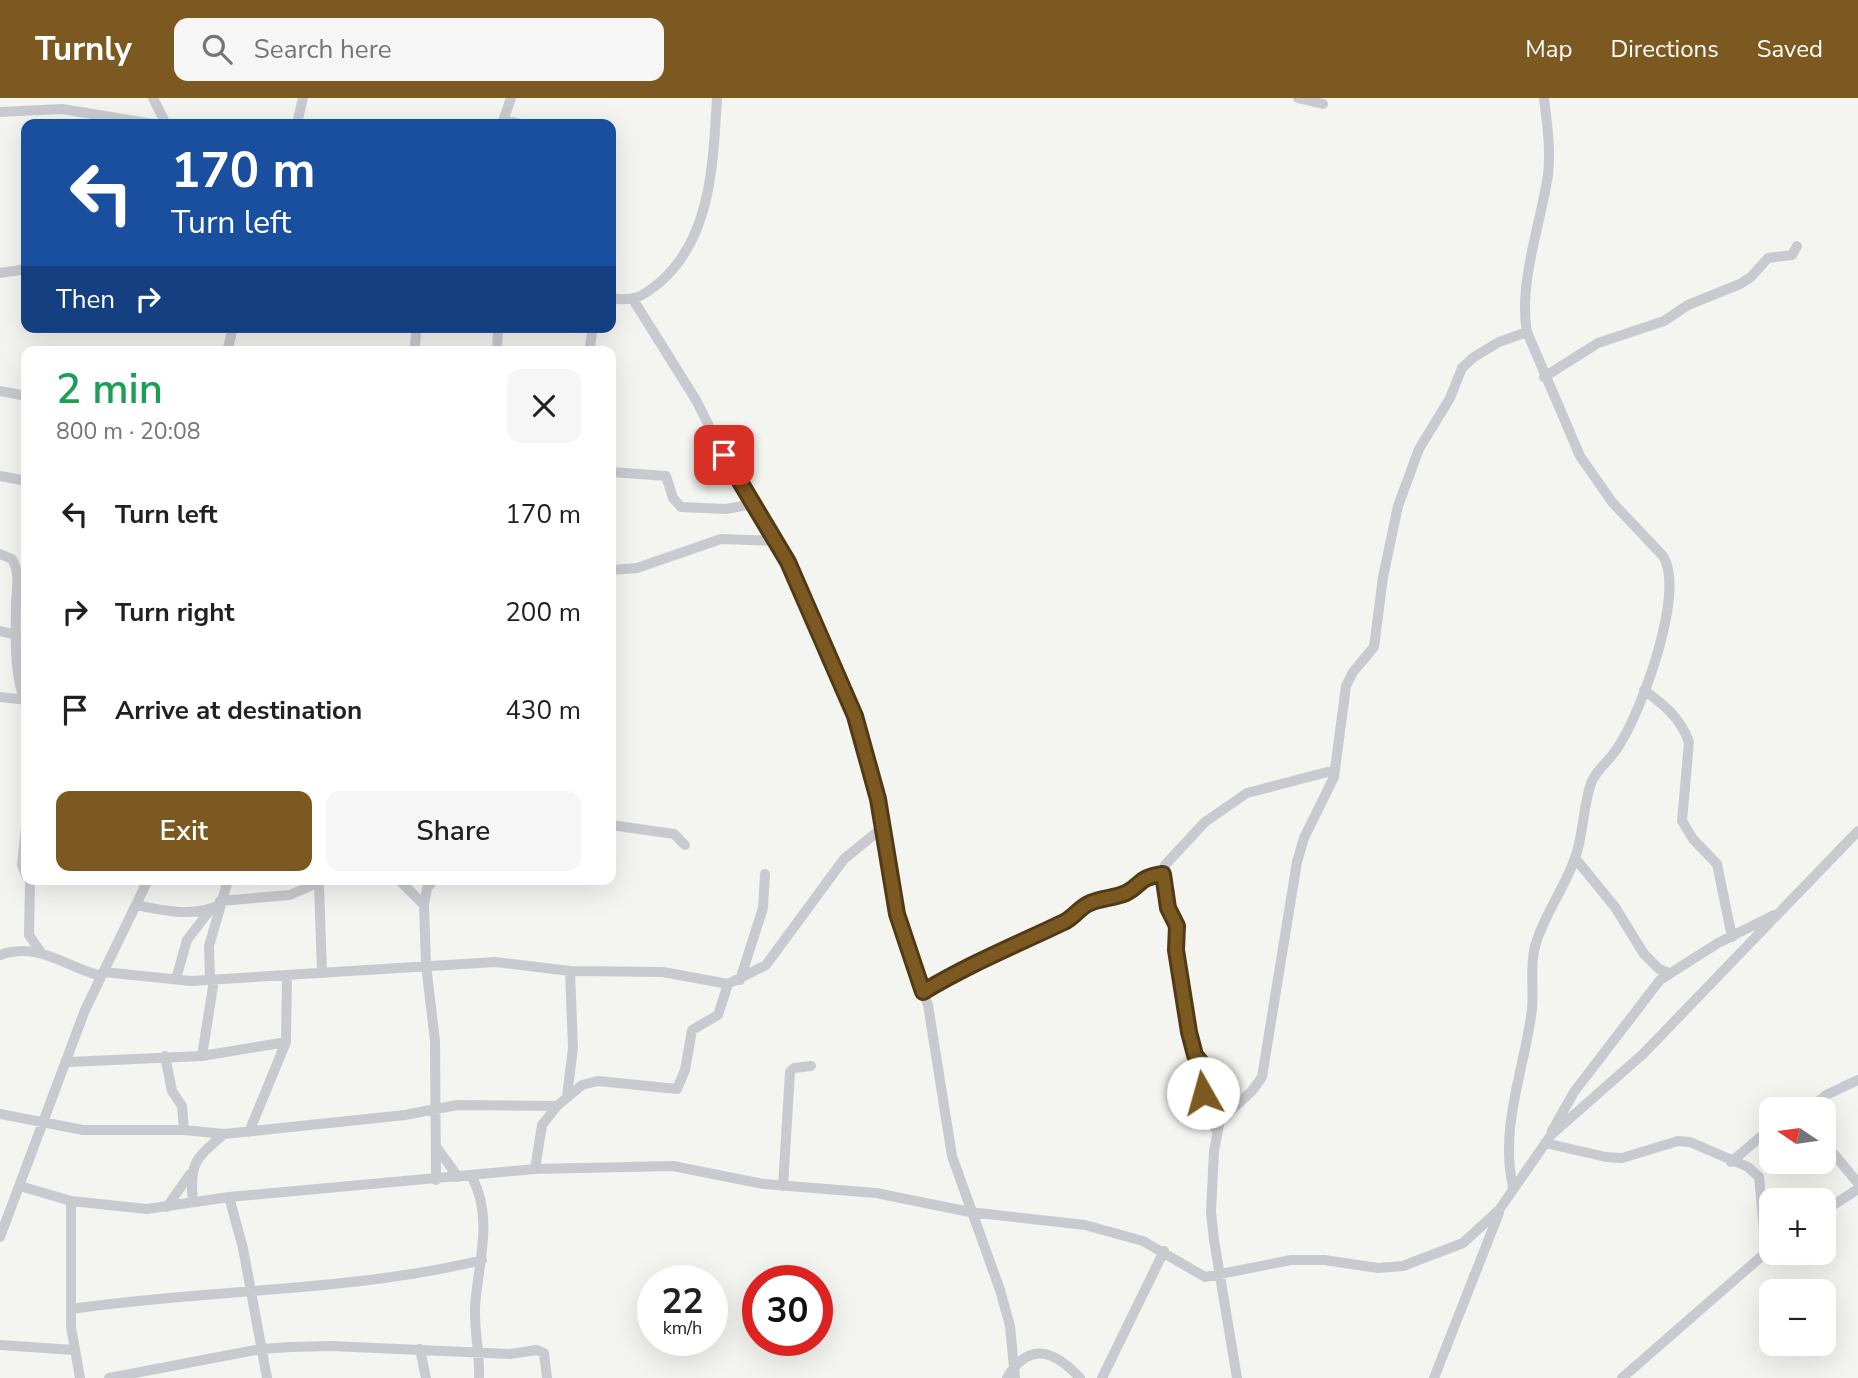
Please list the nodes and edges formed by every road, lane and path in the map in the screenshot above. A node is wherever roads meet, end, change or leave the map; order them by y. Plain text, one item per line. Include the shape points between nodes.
1 (153, 98) edge
2 (303, 98) edge
3 (511, 98) edge
4 (717, 98) edge
5 (1298, 98) edge
6 (1544, 98) edge
7 (1324, 104) dead end
8 (0, 112) edge
9 (123, 119) edge
10 (164, 119) edge
11 (298, 119) edge
12 (504, 119) edge
13 (1797, 246) dead end
14 (21, 270) edge
15 (0, 273) edge
16 (616, 299) edge
17 (634, 301) junction
18 (1527, 332) junction
19 (1544, 377) junction
20 (0, 391) edge
21 (21, 395) edge
22 (616, 472) edge
23 (0, 476) edge
24 (21, 480) edge
25 (753, 504) junction
26 (776, 541) junction
27 (0, 554) edge
28 (616, 570) edge
29 (0, 631) edge
30 (20, 636) edge
31 (1644, 690) junction
32 (0, 697) edge
33 (21, 700) edge
34 (1335, 770) junction
35 (616, 826) edge
36 (881, 829) junction
37 (1858, 831) edge
38 (684, 845) dead end
39 (1575, 858) junction
40 (765, 874) dead end
41 (1163, 874) junction
42 (30, 885) edge
43 (146, 885) edge
44 (226, 885) edge
45 (317, 885) edge
46 (322, 885) edge
47 (404, 885) edge
48 (430, 885) edge
49 (136, 905) junction
50 (216, 905) junction
51 (424, 905) junction
52 (1780, 913) junction
53 (1732, 937) junction
54 (40, 951) junction
55 (0, 955) edge
56 (426, 965) junction
57 (570, 971) junction
58 (322, 973) junction
59 (1669, 973) junction
60 (102, 974) junction
61 (287, 976) junction
62 (176, 979) junction
63 (212, 980) junction
64 (740, 981) junction
65 (728, 984) junction
66 (923, 992) junction
67 (286, 1042) junction
68 (165, 1056) junction
69 (202, 1056) junction
70 (68, 1062) junction
71 (811, 1066) dead end
72 (1858, 1080) edge
73 (567, 1097) junction
74 (1824, 1097) edge
75 (557, 1106) junction
76 (436, 1107) junction
77 (0, 1114) edge
78 (44, 1122) junction
79 (184, 1130) junction
80 (1217, 1130) junction
81 (248, 1132) junction
82 (224, 1134) junction
83 (1759, 1138) edge
84 (1548, 1139) junction
85 (437, 1148) junction
86 (1836, 1156) edge
87 (1731, 1162) junction
88 (535, 1169) junction
89 (190, 1174) junction
90 (457, 1177) junction
91 (472, 1177) junction
92 (436, 1180) junction
93 (1858, 1183) edge
94 (20, 1186) junction
95 (783, 1186) junction
96 (1513, 1187) junction
97 (1761, 1188) edge
98 (1858, 1189) edge
99 (229, 1197) junction
100 (71, 1201) junction
101 (192, 1202) junction
102 (1836, 1203) edge
103 (167, 1207) junction
104 (1499, 1210) junction
105 (970, 1212) junction
106 (1, 1230) edge
107 (1164, 1251) junction
108 (1759, 1258) edge
109 (482, 1260) junction
110 (1221, 1275) junction
111 (250, 1290) junction
112 (71, 1309) junction
113 (0, 1345) edge
114 (261, 1349) junction
115 (420, 1349) junction
116 (74, 1350) junction
117 (480, 1352) junction
118 (1014, 1366) junction
119 (80, 1378) edge
120 (108, 1378) edge
121 (267, 1378) edge
122 (426, 1378) edge
123 (479, 1378) edge
124 (547, 1378) edge
125 (1007, 1378) edge
126 (1015, 1378) edge
127 (1080, 1378) edge
128 (1102, 1378) edge
129 (1237, 1378) edge
130 (1434, 1378) edge
131 (1622, 1378) edge

1 - 10 street
2 - 11 street
3 - 12 street
4 - 17 street via 701,223 677,265
5 - 7 street
6 - 18 street via 1548,174 1531,260
8 - 9 street via 62,109
13 - 19 street via 1794,254 1768,258 1733,287 1688,305 1664,321 1598,344
14 - 15 street
16 - 17 street
17 - 25 street
18 - 19 street
18 - 34 street via 1499,342 1462,368 1419,450 1398,506 1374,647 1346,686
19 - 31 street via 1596,482 1668,564 1668,611
20 - 21 street
22 - 25 street via 666,476 681,507 726,509
23 - 24 street
25 - 26 street
26 - 28 street via 721,539 637,568
26 - 36 street via 855,716 872,768
27 - 30 street via 16,566
29 - 30 street
31 - 39 street via 1619,747 1592,780
31 - 53 street via 1672,712 1689,742 1682,821 1717,864
32 - 33 street
34 - 41 street via 1247,793 1205,822 1167,861
34 - 80 street via 1297,862 1262,1077 1225,1112
35 - 38 street via 674,834
36 - 64 street via 844,859 766,965
36 - 66 street via 904,943
37 - 52 street
39 - 59 street via 1615,907 1643,954
39 - 96 street via 1537,940 1531,1013 1508,1139
40 - 64 street via 763,908
41 - 66 street via 1140,879 1128,892 1085,905 1065,922 1002,948
41 - 80 street via 1168,908 1177,926 1176,950 1189,1032 1195,1055 1207,1070 1203,1102 1207,1118
42 - 54 street via 29,935
43 - 49 street
44 - 50 street
45 - 50 street via 290,895
46 - 58 street
47 - 51 street
48 - 51 street
49 - 50 street via 175,911
49 - 60 street
50 - 62 street via 187,940
50 - 63 street via 209,946
51 - 56 street
52 - 53 street
52 - 84 street via 1643,1054
53 - 59 street
54 - 55 street
54 - 60 street via 75,968
56 - 57 street via 495,961
56 - 58 street
56 - 76 street via 435,1041
57 - 65 street via 663,972
57 - 73 street via 573,1048
58 - 61 street
59 - 84 street via 1626,1021 1574,1092
60 - 62 street
60 - 70 street
61 - 63 street
61 - 67 street
62 - 63 street
63 - 69 street
64 - 65 street
65 - 73 street via 718,1015 692,1030 677,1089 598,1081 582,1085
66 - 105 street via 935,1039 952,1156
67 - 69 street
67 - 81 street
68 - 69 street
68 - 70 street
68 - 79 street via 172,1091 182,1106
70 - 78 street
71 - 95 street via 790,1072
72 - 74 street
73 - 75 street
75 - 76 street
75 - 88 street via 539,1132
76 - 81 street via 405,1115
76 - 85 street
77 - 78 street
78 - 79 street via 83,1130
78 - 94 street
79 - 82 street
80 - 110 street via 1211,1212
81 - 82 street
82 - 89 street via 196,1161
83 - 87 street
84 - 87 street via 1622,1158 1678,1141 1690,1142
84 - 96 street
85 - 90 street
85 - 92 street
86 - 93 street
87 - 97 street via 1748,1167 1759,1177
88 - 91 street
88 - 95 street via 673,1166
89 - 101 street
89 - 103 street
90 - 91 street
90 - 92 street
91 - 109 street via 484,1210
92 - 99 street
94 - 100 street
94 - 106 street
95 - 105 street via 876,1194
96 - 104 street
98 - 102 street
99 - 101 street
99 - 111 street
100 - 103 street
100 - 112 street
101 - 103 street
104 - 110 street via 1463,1243 1403,1266 1291,1260
104 - 130 street
105 - 107 street via 1085,1225
105 - 118 street via 1000,1290
107 - 110 street via 1199,1275
107 - 128 street
108 - 131 street
109 - 111 street
109 - 117 street via 475,1311
110 - 129 street
111 - 112 street
111 - 114 street
112 - 116 street
113 - 116 street
114 - 115 street
114 - 120 street
114 - 121 street
115 - 117 street
115 - 122 street
116 - 119 street
117 - 123 street
117 - 124 street via 537,1350 547,1360
118 - 125 street
118 - 126 street
118 - 127 street via 1030,1356 1054,1355

